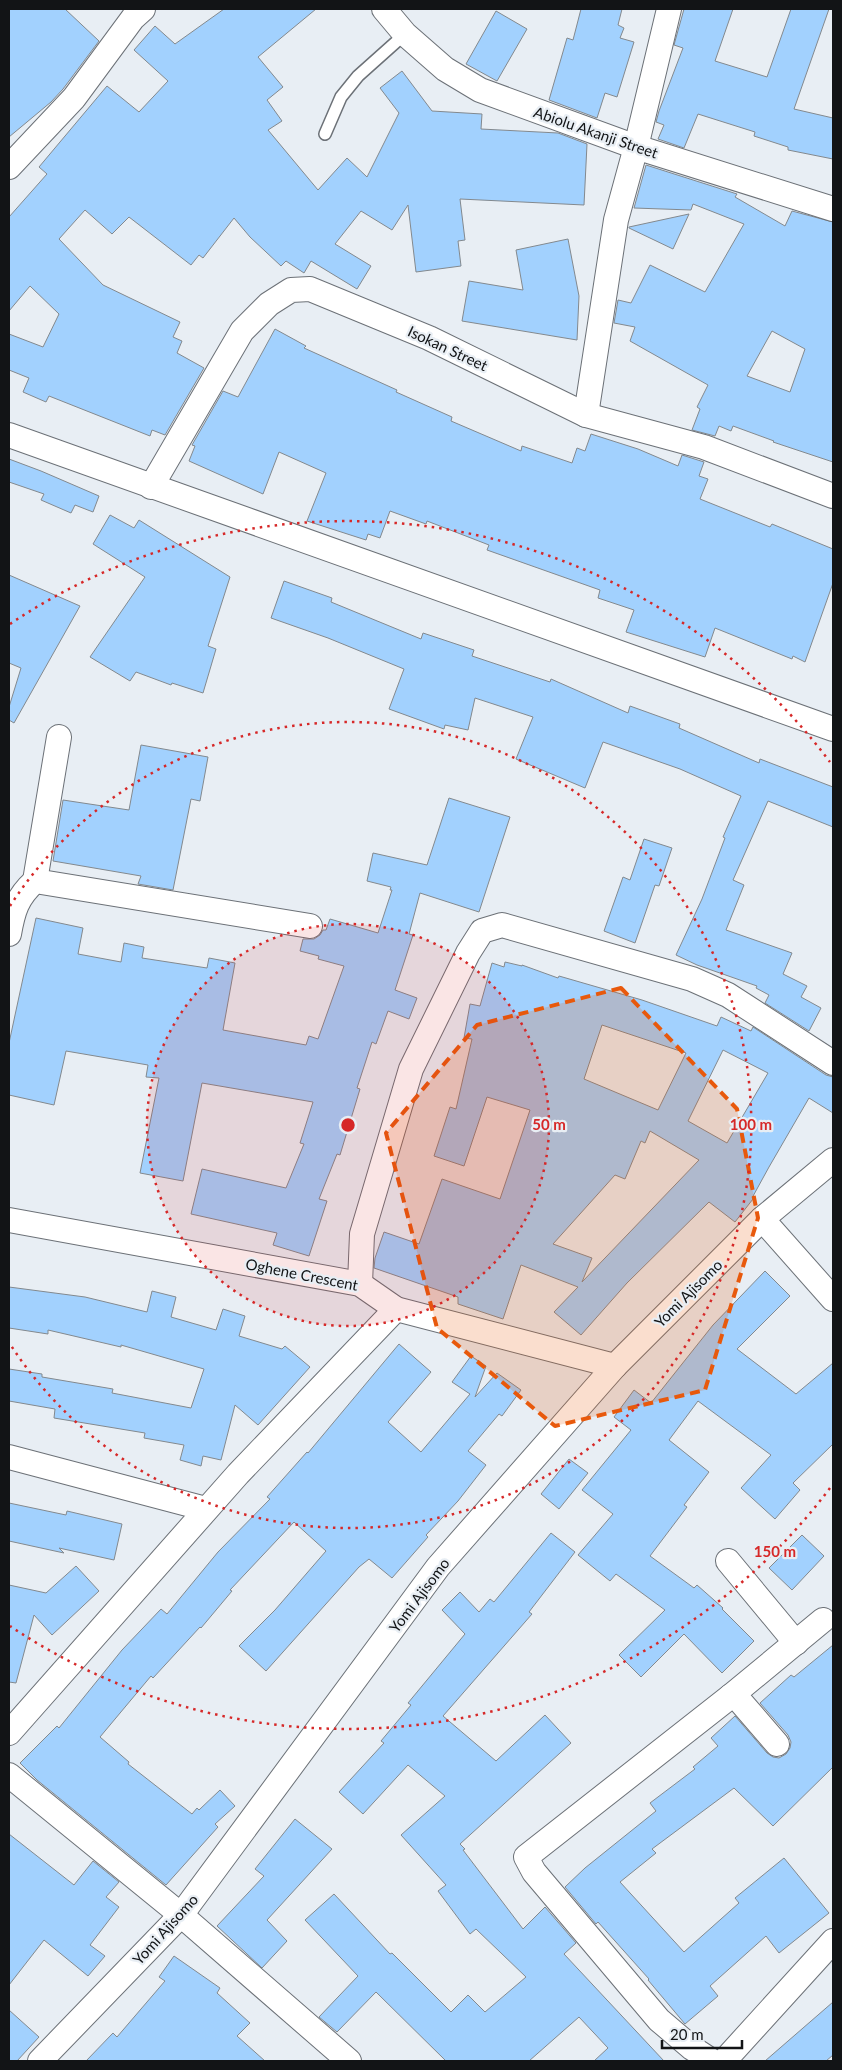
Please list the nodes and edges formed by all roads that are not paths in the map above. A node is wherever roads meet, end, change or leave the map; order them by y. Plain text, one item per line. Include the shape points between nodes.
1 (143, 9) edge
2 (384, 9) edge
3 (668, 9) edge
4 (405, 34) junction
5 (325, 134) dead end
6 (636, 147) junction
7 (9, 167) edge
8 (833, 210) edge
9 (586, 415) junction
10 (9, 435) edge
11 (151, 487) junction
12 (833, 496) edge
13 (833, 729) edge
14 (59, 737) dead end
15 (34, 881) junction
16 (310, 926) dead end
17 (9, 934) edge
18 (833, 1063) edge
19 (833, 1160) edge
20 (762, 1219) junction
21 (9, 1220) edge
22 (360, 1284) junction
23 (833, 1299) edge
24 (396, 1309) junction
25 (615, 1366) junction
26 (9, 1457) edge
27 (206, 1510) junction
28 (728, 1561) dead end
29 (823, 1620) dead end
30 (796, 1643) junction
31 (731, 1696) junction
32 (9, 1733) edge
33 (777, 1744) dead end
34 (9, 1775) edge
35 (181, 1915) junction
36 (833, 1941) edge
37 (40, 2061) edge
38 (349, 2061) edge
39 (712, 2061) edge
40 (724, 2061) edge

1 - 7 street via 74,98
2 - 4 street, Abiolu Akanji Street
3 - 6 street
4 - 5 lane via 358,76 341,97
4 - 6 street, Abiolu Akanji Street via 445,69 480,90
6 - 8 street, Abiolu Akanji Street
6 - 9 street via 616,220
9 - 11 street, Isokan Street via 429,338 310,289 291,290 269,304 242,331
9 - 12 street, Isokan Street via 704,447
10 - 11 street
11 - 13 street
14 - 15 street
15 - 16 street
15 - 17 street via 22,893 12,915
18 - 22 street via 728,995 692,979 502,925 482,931 411,1069 362,1234
19 - 20 street, Yomi Ajisomo
20 - 23 street
20 - 25 street, Yomi Ajisomo
21 - 22 street, Oghene Crescent
22 - 24 street, Oghene Crescent
24 - 25 street, Oghene Crescent
24 - 27 street
25 - 35 street, Yomi Ajisomo via 438,1567
26 - 27 street
27 - 32 street
28 - 30 street
29 - 30 street
30 - 31 street
31 - 33 street via 739,1700
31 - 39 street via 526,1857 534,1872 659,2020
34 - 35 street
35 - 37 street, Yomi Ajisomo
35 - 38 street
36 - 40 street

